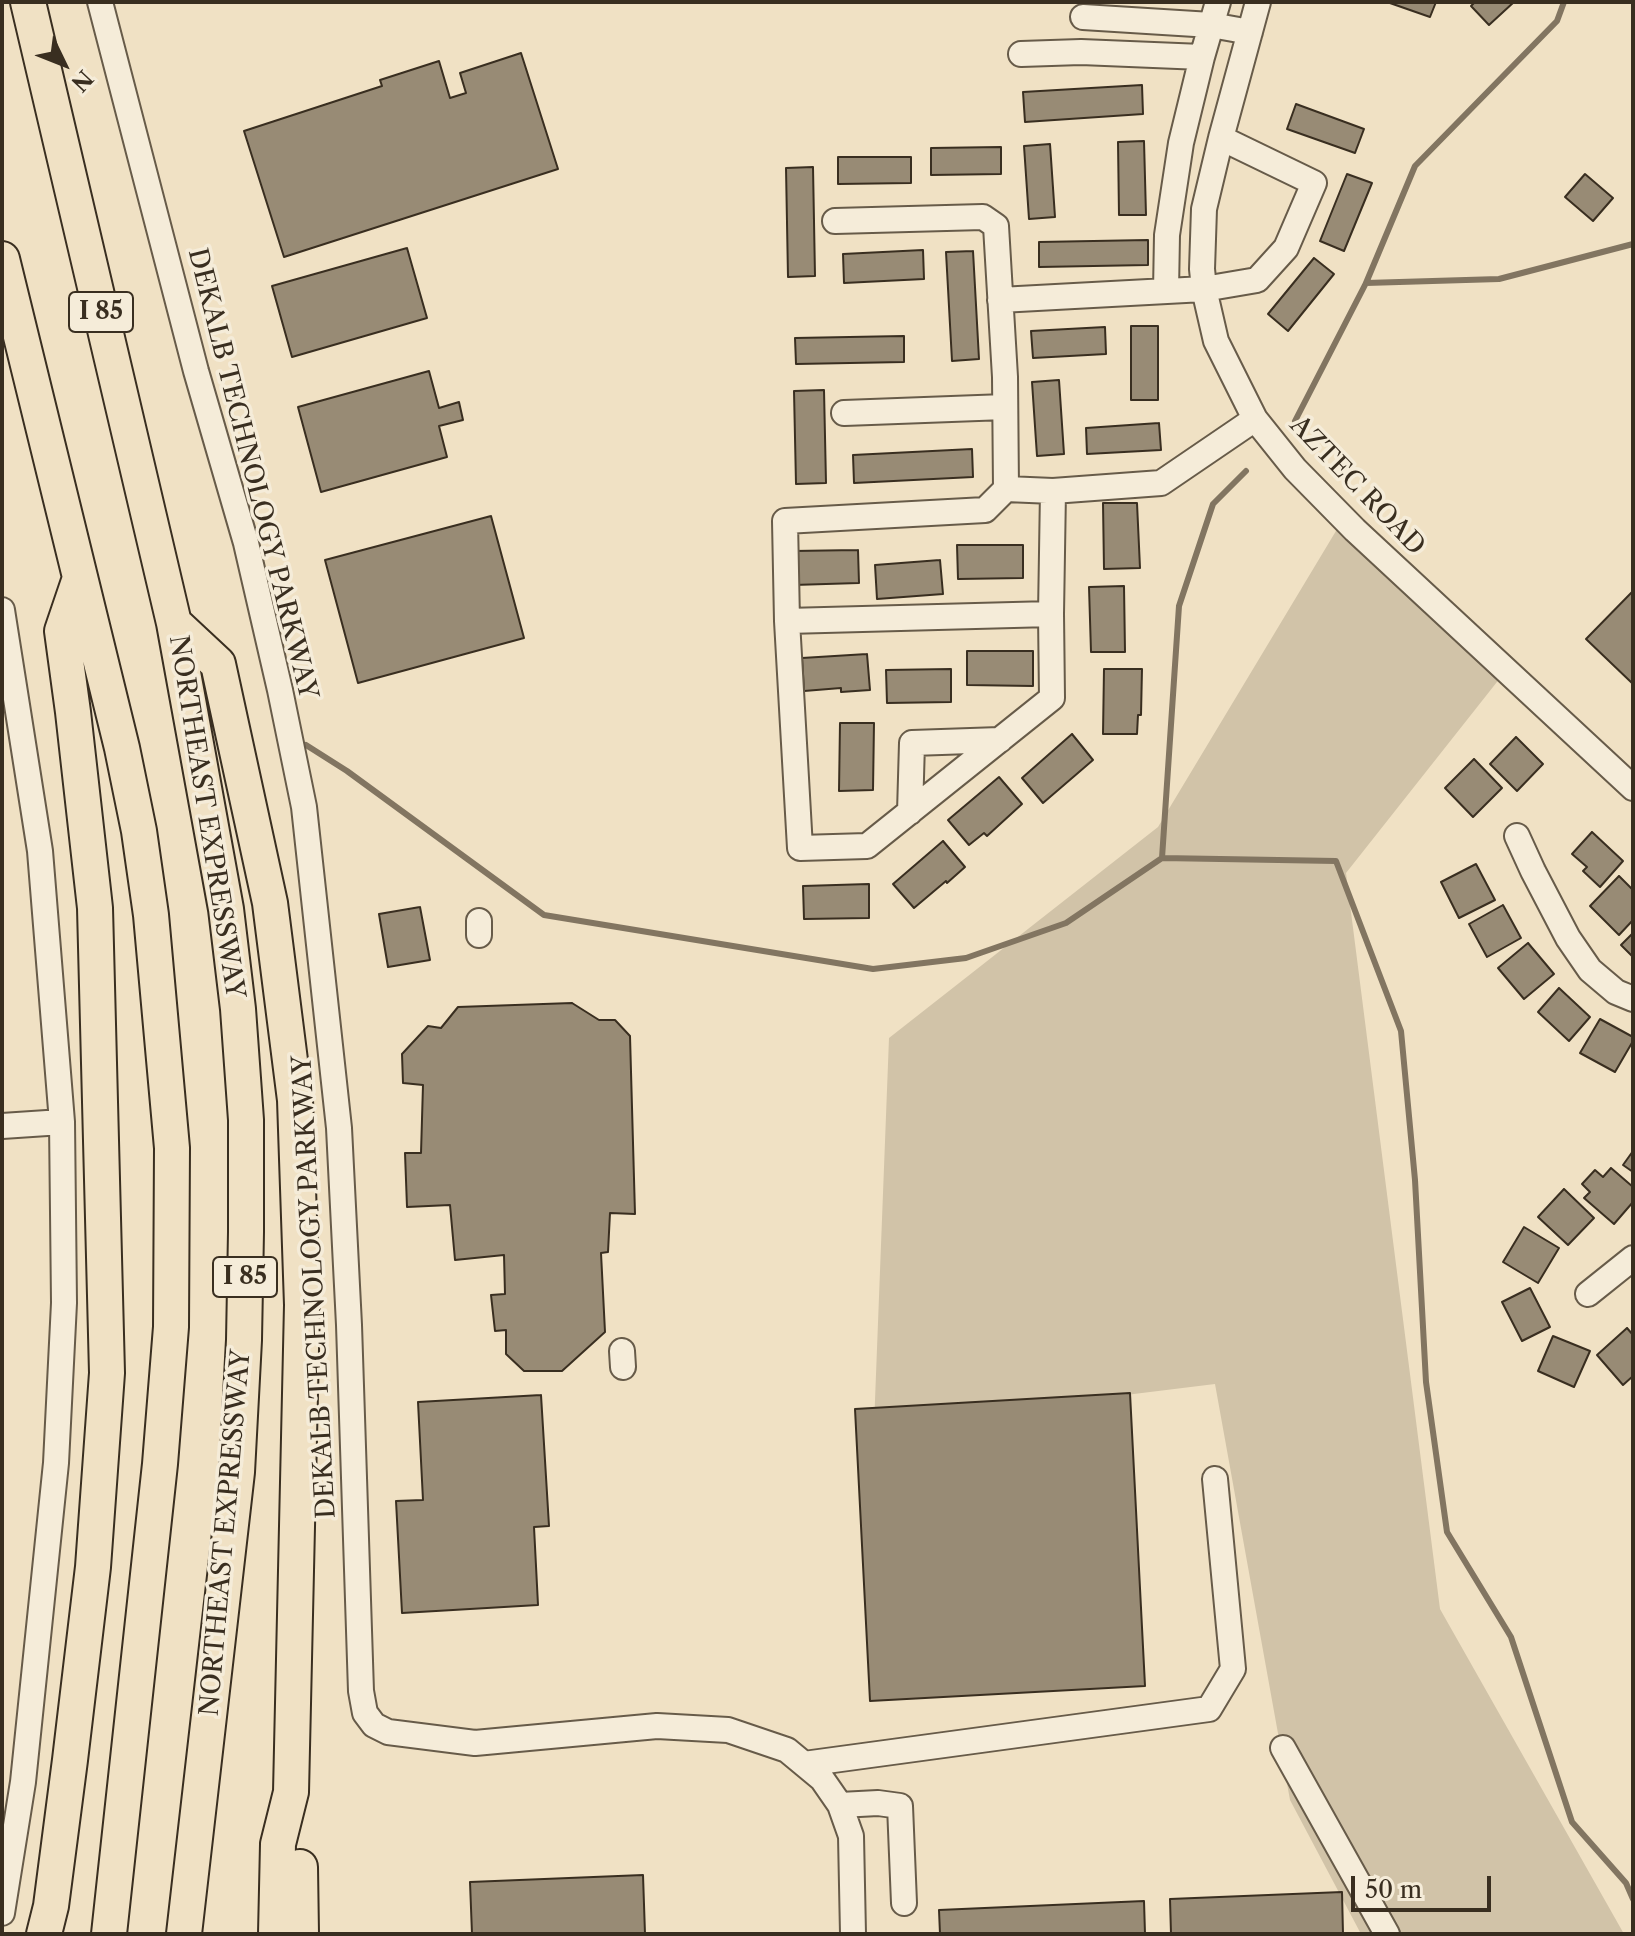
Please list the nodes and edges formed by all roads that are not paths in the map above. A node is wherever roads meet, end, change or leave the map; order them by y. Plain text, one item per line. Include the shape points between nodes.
1 (28, 2) edge
2 (100, 2) edge
3 (1258, 2) edge
4 (1083, 10) edge
5 (1215, 14) edge
6 (1250, 32) junction
7 (1081, 52) junction
8 (1021, 54) dead end
9 (1202, 57) junction
10 (1221, 138) junction
11 (835, 221) dead end
12 (2, 259) edge
13 (1204, 289) junction
14 (1166, 291) junction
15 (1000, 300) junction
16 (1005, 407) junction
17 (844, 413) dead end
18 (1255, 419) junction
19 (1006, 489) junction
20 (1053, 491) junction
21 (80, 578) junction
22 (2, 610) edge
23 (1051, 614) junction
24 (787, 621) junction
25 (174, 623) junction
26 (1000, 740) junction
27 (1628, 777) edge
28 (910, 812) junction
29 (1517, 836) dead end
30 (1633, 999) edge
31 (62, 1122) junction
32 (2, 1126) edge
33 (1633, 1258) edge
34 (1588, 1294) dead end
35 (1215, 1479) dead end
36 (1283, 1748) dead end
37 (804, 1764) junction
38 (291, 1792) junction
39 (840, 1805) junction
40 (904, 1903) dead end
41 (2, 1913) edge
42 (44, 1934) edge
43 (109, 1934) edge
44 (184, 1934) edge
45 (276, 1934) edge
46 (301, 1934) edge
47 (853, 1934) edge
48 (1387, 1934) edge

1 - 25 highway, NORTHEAST EXPRESSWAY / I 85
2 - 37 street, DEKALB TECHNOLOGY PARKWAY via 246,543 304,807 339,1128 365,1713 388,1732 475,1743 657,1726 728,1730 787,1750
3 - 6 street, AZTEC ROAD
4 - 5 street
4 - 7 street
5 - 6 street
5 - 9 street
6 - 10 street, AZTEC ROAD
7 - 8 street
7 - 9 street
9 - 14 street via 1181,143 1167,235
10 - 13 street, AZTEC ROAD via 1204,209
10 - 13 street via 1314,183 1286,248 1257,280
11 - 15 street via 983,217 996,226
12 - 21 highway
13 - 14 street
13 - 18 street, AZTEC ROAD via 1216,341
14 - 15 street
15 - 16 street
16 - 17 street
16 - 19 street
18 - 20 street via 1161,483
18 - 27 street, AZTEC ROAD via 1355,530
19 - 20 street
19 - 24 street via 985,510 785,521
20 - 23 street
21 - 42 highway via 62,631 95,908 107,1373 91,1582
21 - 43 highway via 139,831 172,1148 171,1327
22 - 31 street via 40,851
23 - 24 street
23 - 26 street via 1052,698
24 - 28 street via 800,848 867,846
25 - 38 highway via 218,664 270,903 295,1100 302,1305
25 - 44 highway, NORTHEAST EXPRESSWAY / I 85 via 226,909 246,1120 237,1472
26 - 28 street
26 - 28 street via 912,743
29 - 30 street via 1568,938 1590,970
31 - 32 street
31 - 41 street via 64,1303 56,1463 22,1696 23,1782
33 - 34 street
35 - 37 street via 1233,1669 1209,1709
36 - 48 street
37 - 39 street, DEKALB TECHNOLOGY PARKWAY
38 - 45 highway via 278,1844
38 - 46 highway via 300,1832
39 - 40 street via 900,1806
39 - 47 street, DEKALB TECHNOLOGY PARKWAY via 851,1836

